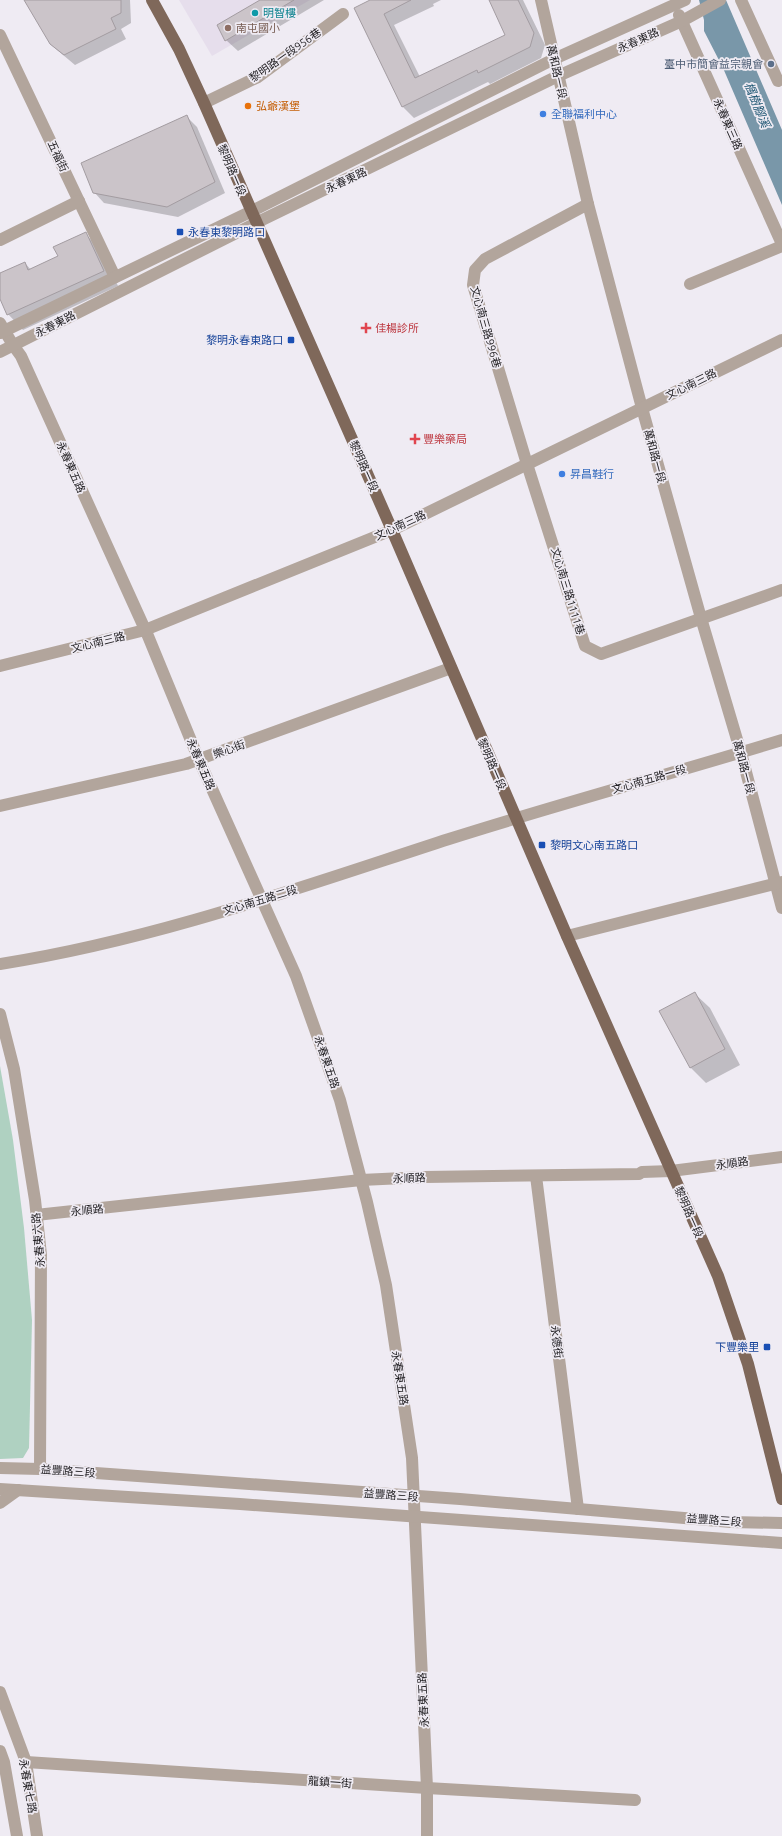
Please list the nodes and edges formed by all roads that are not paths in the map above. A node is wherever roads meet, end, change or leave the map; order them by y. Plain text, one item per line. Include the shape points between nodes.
1 (152, 0) edge
2 (541, 0) edge
3 (720, 0) edge
4 (741, 0) edge
5 (680, 2) edge
6 (343, 14) dead end
7 (682, 21) junction
8 (0, 35) edge
9 (554, 59) junction
10 (558, 76) junction
11 (778, 81) dead end
12 (204, 103) junction
13 (79, 202) junction
14 (588, 204) junction
15 (250, 212) junction
16 (256, 223) junction
17 (0, 240) edge
18 (782, 245) edge
19 (115, 277) junction
20 (690, 284) dead end
21 (1, 329) edge
22 (782, 340) edge
23 (12, 346) junction
24 (0, 352) edge
25 (642, 408) junction
26 (526, 464) junction
27 (392, 530) junction
28 (782, 590) edge
29 (701, 618) junction
30 (145, 630) junction
31 (0, 666) edge
32 (451, 668) junction
33 (782, 740) edge
34 (741, 753) junction
35 (199, 760) junction
36 (0, 806) edge
37 (515, 818) junction
38 (779, 883) edge
39 (261, 900) junction
40 (782, 908) edge
41 (567, 936) junction
42 (0, 964) edge
43 (0, 1014) edge
44 (782, 1157) edge
45 (671, 1171) junction
46 (536, 1176) junction
47 (361, 1180) junction
48 (36, 1215) junction
49 (0, 1468) edge
50 (40, 1469) junction
51 (0, 1489) edge
52 (18, 1490) junction
53 (414, 1496) junction
54 (782, 1499) edge
55 (0, 1503) edge
56 (578, 1509) junction
57 (414, 1517) junction
58 (782, 1523) edge
59 (782, 1543) edge
60 (0, 1692) edge
61 (1, 1758) edge
62 (26, 1762) junction
63 (427, 1788) junction
64 (635, 1800) dead end
65 (17, 1836) edge
66 (37, 1836) edge
67 (428, 1836) edge

1 - 12 main road, 黎明路一段 via 179,49
2 - 9 street, 萬和路一段
3 - 7 street, 永春東路
4 - 11 street
5 - 7 street, 永春東三路
5 - 9 street, 永春東路
6 - 12 street, 黎明路一段956巷 via 258,77
7 - 10 street, 永春東路
7 - 18 street, 永春東三路
8 - 13 street, 五福街
9 - 10 street, 萬和路一段
9 - 15 street, 永春東路
10 - 14 street, 萬和路一段
10 - 16 street, 永春東路
12 - 15 main road, 黎明路一段
13 - 17 street
13 - 19 street, 五福街
14 - 25 street, 萬和路一段
14 - 26 street, 文心南三路996巷 via 485,259 475,270 473,285
15 - 16 main road, 黎明路一段
15 - 19 street, 永春東路
16 - 23 street, 永春東路
16 - 27 main road, 黎明路一段
18 - 20 street
19 - 21 street, 永春東路
21 - 23 street, 永春東五路
22 - 25 street, 文心南三路
23 - 24 street, 永春東路
23 - 30 street, 永春東五路 via 21,356
25 - 26 street, 文心南三路
25 - 29 street, 萬和路一段
26 - 27 street, 文心南三路
26 - 29 street, 文心南三路1111巷 via 585,646 601,654
27 - 30 street, 文心南三路
27 - 32 main road, 黎明路一段
28 - 29 street, 文心南三路1111巷
29 - 34 street, 萬和路一段
30 - 31 street, 文心南三路
30 - 35 street, 永春東五路
32 - 35 street, 樂心街
32 - 37 main road, 黎明路一段
33 - 34 street, 文心南五路一段
34 - 37 street, 文心南五路一段
34 - 38 street, 萬和路一段
35 - 36 street, 樂心街
35 - 39 street, 永春東五路
37 - 39 street, 文心南五路二段
37 - 41 main road, 黎明路一段
38 - 40 street, 萬和路一段
38 - 41 street
39 - 42 street, 文心南五路二段 via 109,943
39 - 47 street, 永春東五路 via 296,976 316,1029 340,1100
41 - 45 main road, 黎明路一段
43 - 48 street, 永春東六路 via 14,1069
44 - 45 street, 永順路
45 - 46 street, 永順路
45 - 54 main road, 黎明路一段 via 718,1276 729,1307 748,1364
46 - 47 street, 永順路
46 - 56 street, 永德街
47 - 48 street, 永順路
47 - 53 street, 永春東五路 via 386,1285 412,1458
48 - 50 street, 永春東六路 via 41,1262
49 - 50 street, 益豐路三段
50 - 53 street, 益豐路三段
51 - 52 street, 益豐路三段
52 - 55 street
52 - 57 street, 益豐路三段
53 - 56 street, 益豐路三段
53 - 57 street, 永春東五路
56 - 58 street, 益豐路三段 via 731,1522
57 - 59 street, 益豐路三段
57 - 63 street, 永春東五路
60 - 62 street, 永春東七路
61 - 65 street, 永春東七路
62 - 63 street, 龍鎮一街
62 - 66 street, 永春東七路
63 - 64 street, 龍鎮一街
63 - 67 street, 永春東五路

